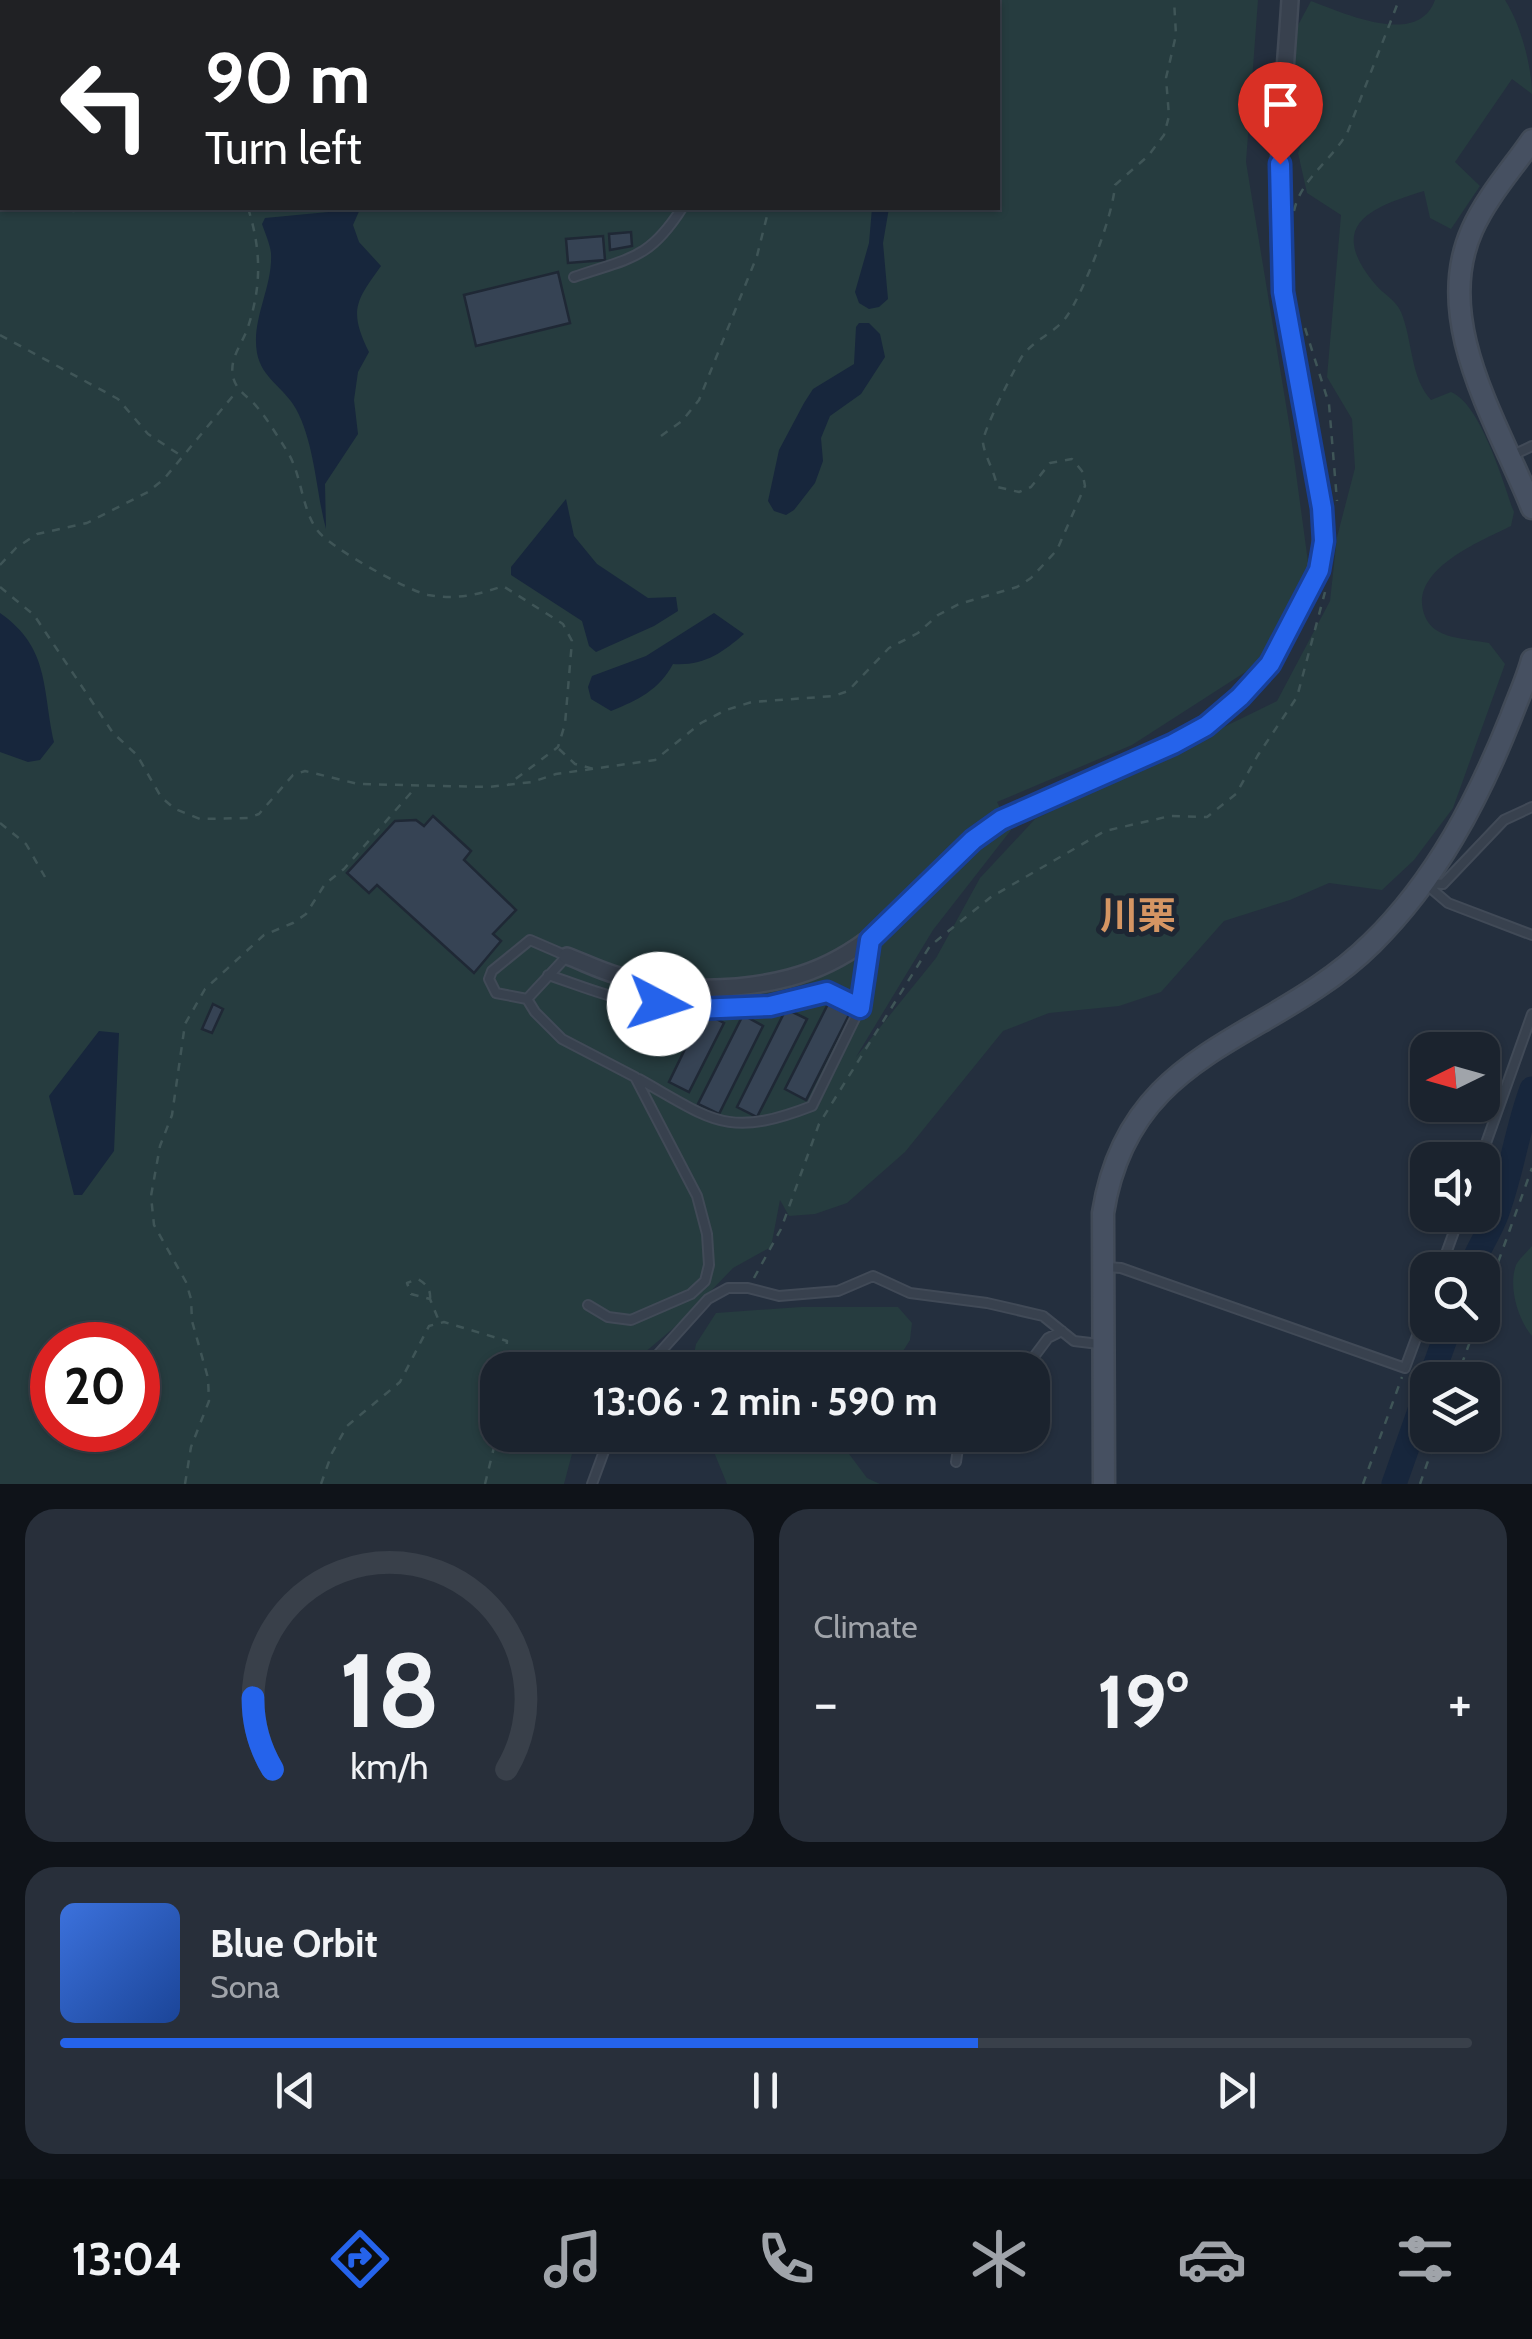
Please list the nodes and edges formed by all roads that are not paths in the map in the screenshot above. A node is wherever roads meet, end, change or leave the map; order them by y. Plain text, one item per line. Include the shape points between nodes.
1 (1290, 0) edge
2 (1532, 140) edge
3 (681, 210) edge
4 (574, 277) dead end
5 (1532, 446) edge
6 (1511, 456) junction
7 (1532, 508) edge
8 (1532, 660) edge
9 (1532, 807) edge
10 (1424, 882) junction
11 (1532, 936) edge
12 (870, 940) junction
13 (566, 956) junction
14 (548, 975) junction
15 (527, 998) junction
16 (860, 1008) junction
17 (1532, 1014) edge
18 (635, 1077) junction
19 (1486, 1142) edge
20 (1102, 1268) junction
21 (588, 1305) dead end
22 (1062, 1331) junction
23 (1415, 1342) edge
24 (1102, 1344) junction
25 (660, 1352) edge
26 (1038, 1352) edge
27 (604, 1452) edge
28 (957, 1452) edge
29 (956, 1462) dead end
30 (592, 1484) edge
31 (1104, 1484) edge

1 - 12 street via 1280,239 1283,292 1322,508 1319,570 1270,664 1206,726 1001,820
2 - 6 street via 1480,214 1461,275 1466,344
3 - 4 lane via 648,250
5 - 6 lane
6 - 7 street
8 - 10 street via 1470,808
9 - 10 lane via 1504,820 1443,884
10 - 11 lane via 1448,903
10 - 20 street via 1354,959 1202,1057 1150,1102 1125,1137 1110,1176
12 - 13 street via 826,966 746,986 657,984
12 - 16 lane
13 - 14 lane
13 - 15 lane via 530,940 492,971 496,993
14 - 15 lane
14 - 16 lane via 621,998 695,1009 770,1006 827,992
15 - 18 lane via 562,1039
16 - 18 lane via 812,1106 782,1118 712,1120
17 - 19 lane
18 - 21 lane via 697,1196 709,1265 705,1281 691,1294 632,1320
20 - 23 lane via 1121,1268 1405,1368
20 - 24 street
22 - 24 lane via 1074,1341
22 - 25 lane via 1044,1316 910,1292 873,1276 838,1291 780,1296 728,1288 708,1299
22 - 26 lane
24 - 31 street
27 - 30 lane
28 - 29 lane

